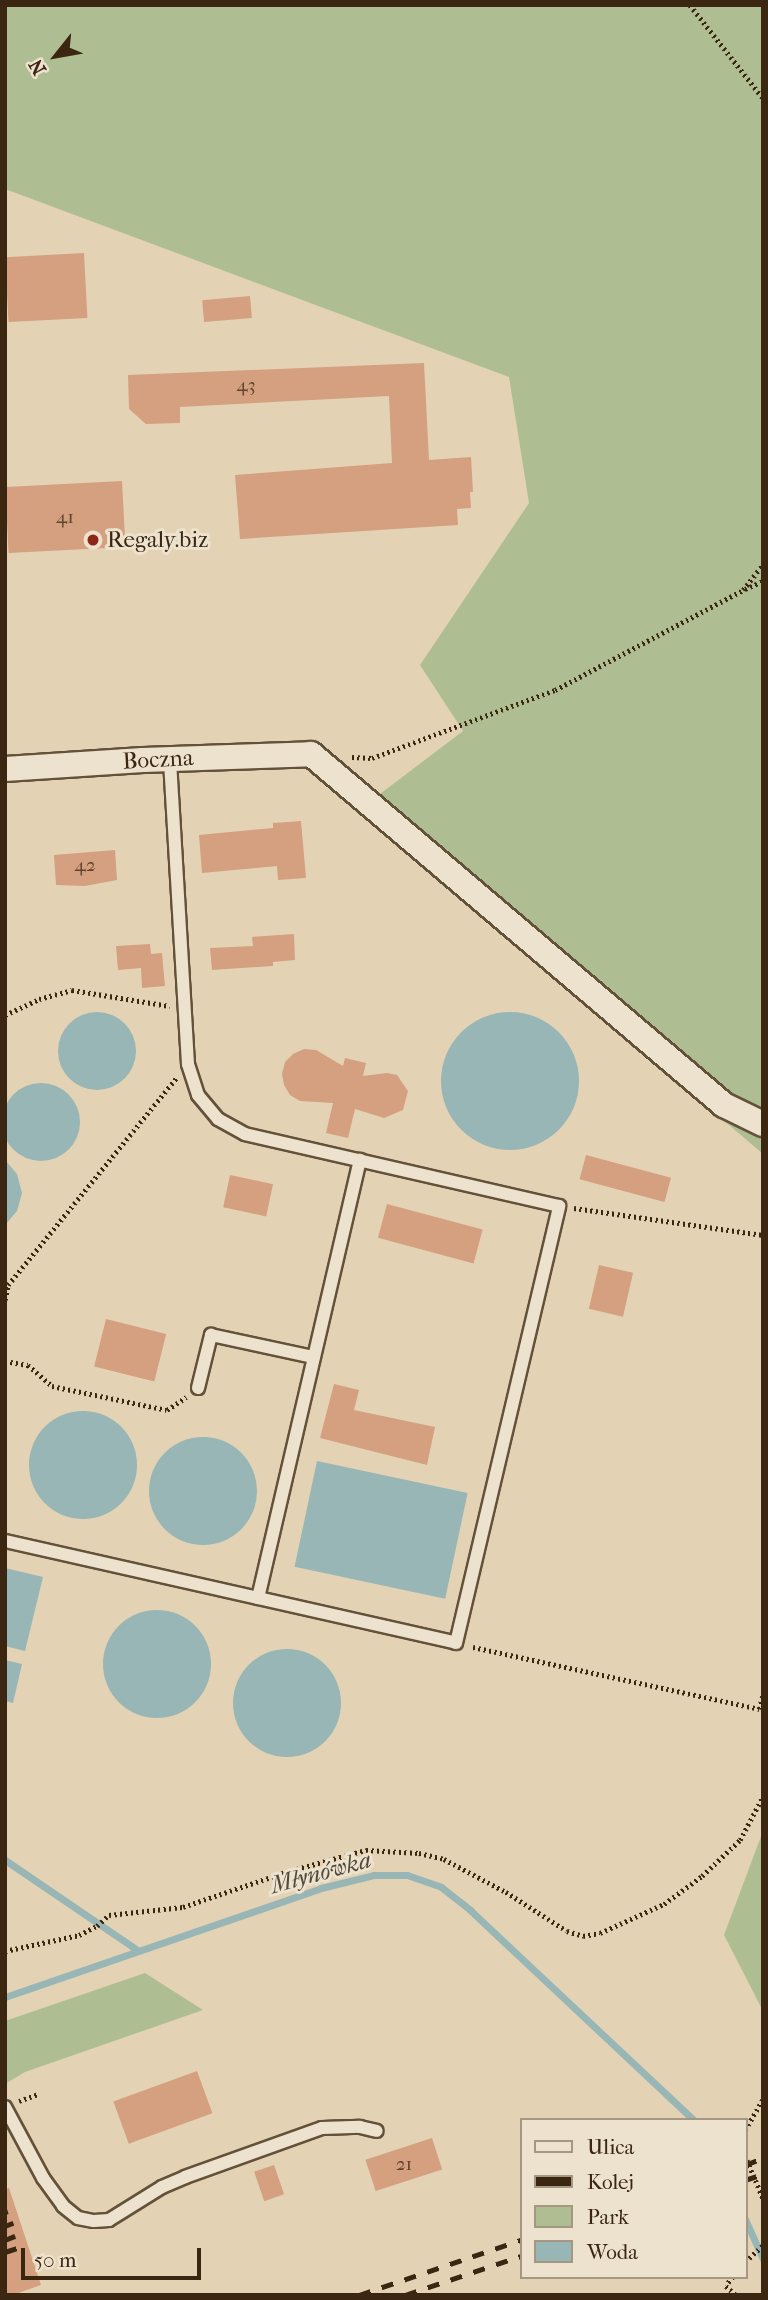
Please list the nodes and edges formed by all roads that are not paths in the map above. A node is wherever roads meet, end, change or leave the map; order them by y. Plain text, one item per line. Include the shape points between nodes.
1 (170, 759) junction
2 (5, 769) edge
3 (763, 1124) edge
4 (359, 1160) junction
5 (314, 1357) junction
6 (198, 1388) road end
7 (5, 1541) edge
8 (258, 1598) junction
9 (5, 2107) edge
10 (377, 2131) dead end

1 - 2 street, Boczna
1 - 3 street, Boczna via 311,754 724,1105
1 - 4 lane via 188,1064 198,1095 218,1119 245,1134
4 - 5 lane
4 - 8 lane via 559,1206 456,1643
5 - 6 lane via 211,1335
5 - 8 lane
7 - 8 lane
9 - 10 lane via 63,2206 78,2218 94,2221 118,2215 185,2177 322,2128

